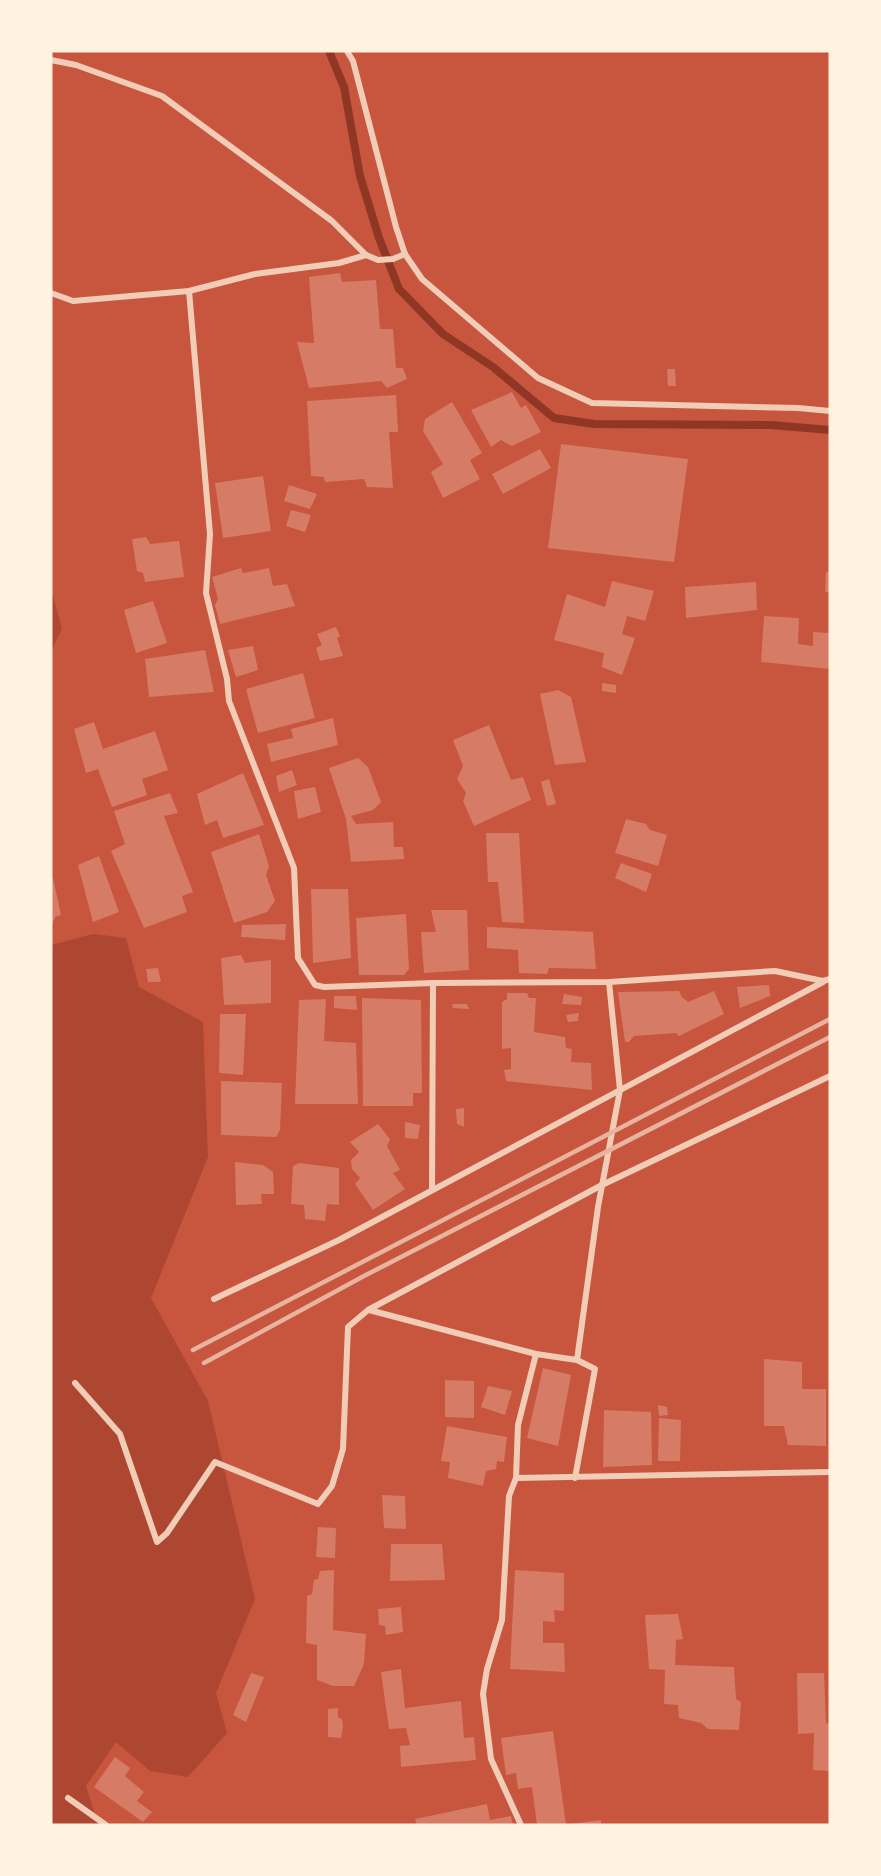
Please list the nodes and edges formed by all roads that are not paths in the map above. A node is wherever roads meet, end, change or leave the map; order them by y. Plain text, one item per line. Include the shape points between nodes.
1 (347, 51) edge
2 (51, 60) edge
3 (405, 254) junction
4 (366, 255) junction
5 (189, 291) junction
6 (51, 293) edge
7 (830, 411) edge
8 (827, 980) edge
9 (609, 982) junction
10 (433, 983) junction
11 (830, 1076) edge
12 (620, 1090) junction
13 (602, 1185) junction
14 (432, 1190) junction
15 (213, 1299) dead end
16 (368, 1310) junction
17 (536, 1354) junction
18 (577, 1360) junction
19 (75, 1383) dead end
20 (830, 1472) edge
21 (575, 1478) junction
22 (516, 1479) junction
23 (68, 1798) dead end
24 (106, 1825) edge
25 (521, 1825) edge

1 - 3 street via 353,61
2 - 4 street via 162,96 332,221
3 - 4 street via 378,260
3 - 7 street via 422,279 538,378 592,403
4 - 5 street via 339,263 255,274
5 - 6 street via 73,301
5 - 10 street via 210,534 206,593 229,701 294,868 298,958 315,985 324,987
8 - 9 street via 775,971
8 - 12 street
9 - 10 street
9 - 12 street
10 - 14 street
11 - 13 street
12 - 13 street
12 - 14 street
13 - 16 street
13 - 18 street
14 - 15 street via 339,1240
16 - 17 street
16 - 19 street via 348,1327 343,1449 332,1486 318,1504 215,1462 157,1542 120,1434
17 - 18 street
17 - 22 street via 518,1425
18 - 21 street via 595,1369
20 - 21 street
21 - 22 street
22 - 25 street via 510,1496 502,1620 483,1694 492,1759
23 - 24 street

